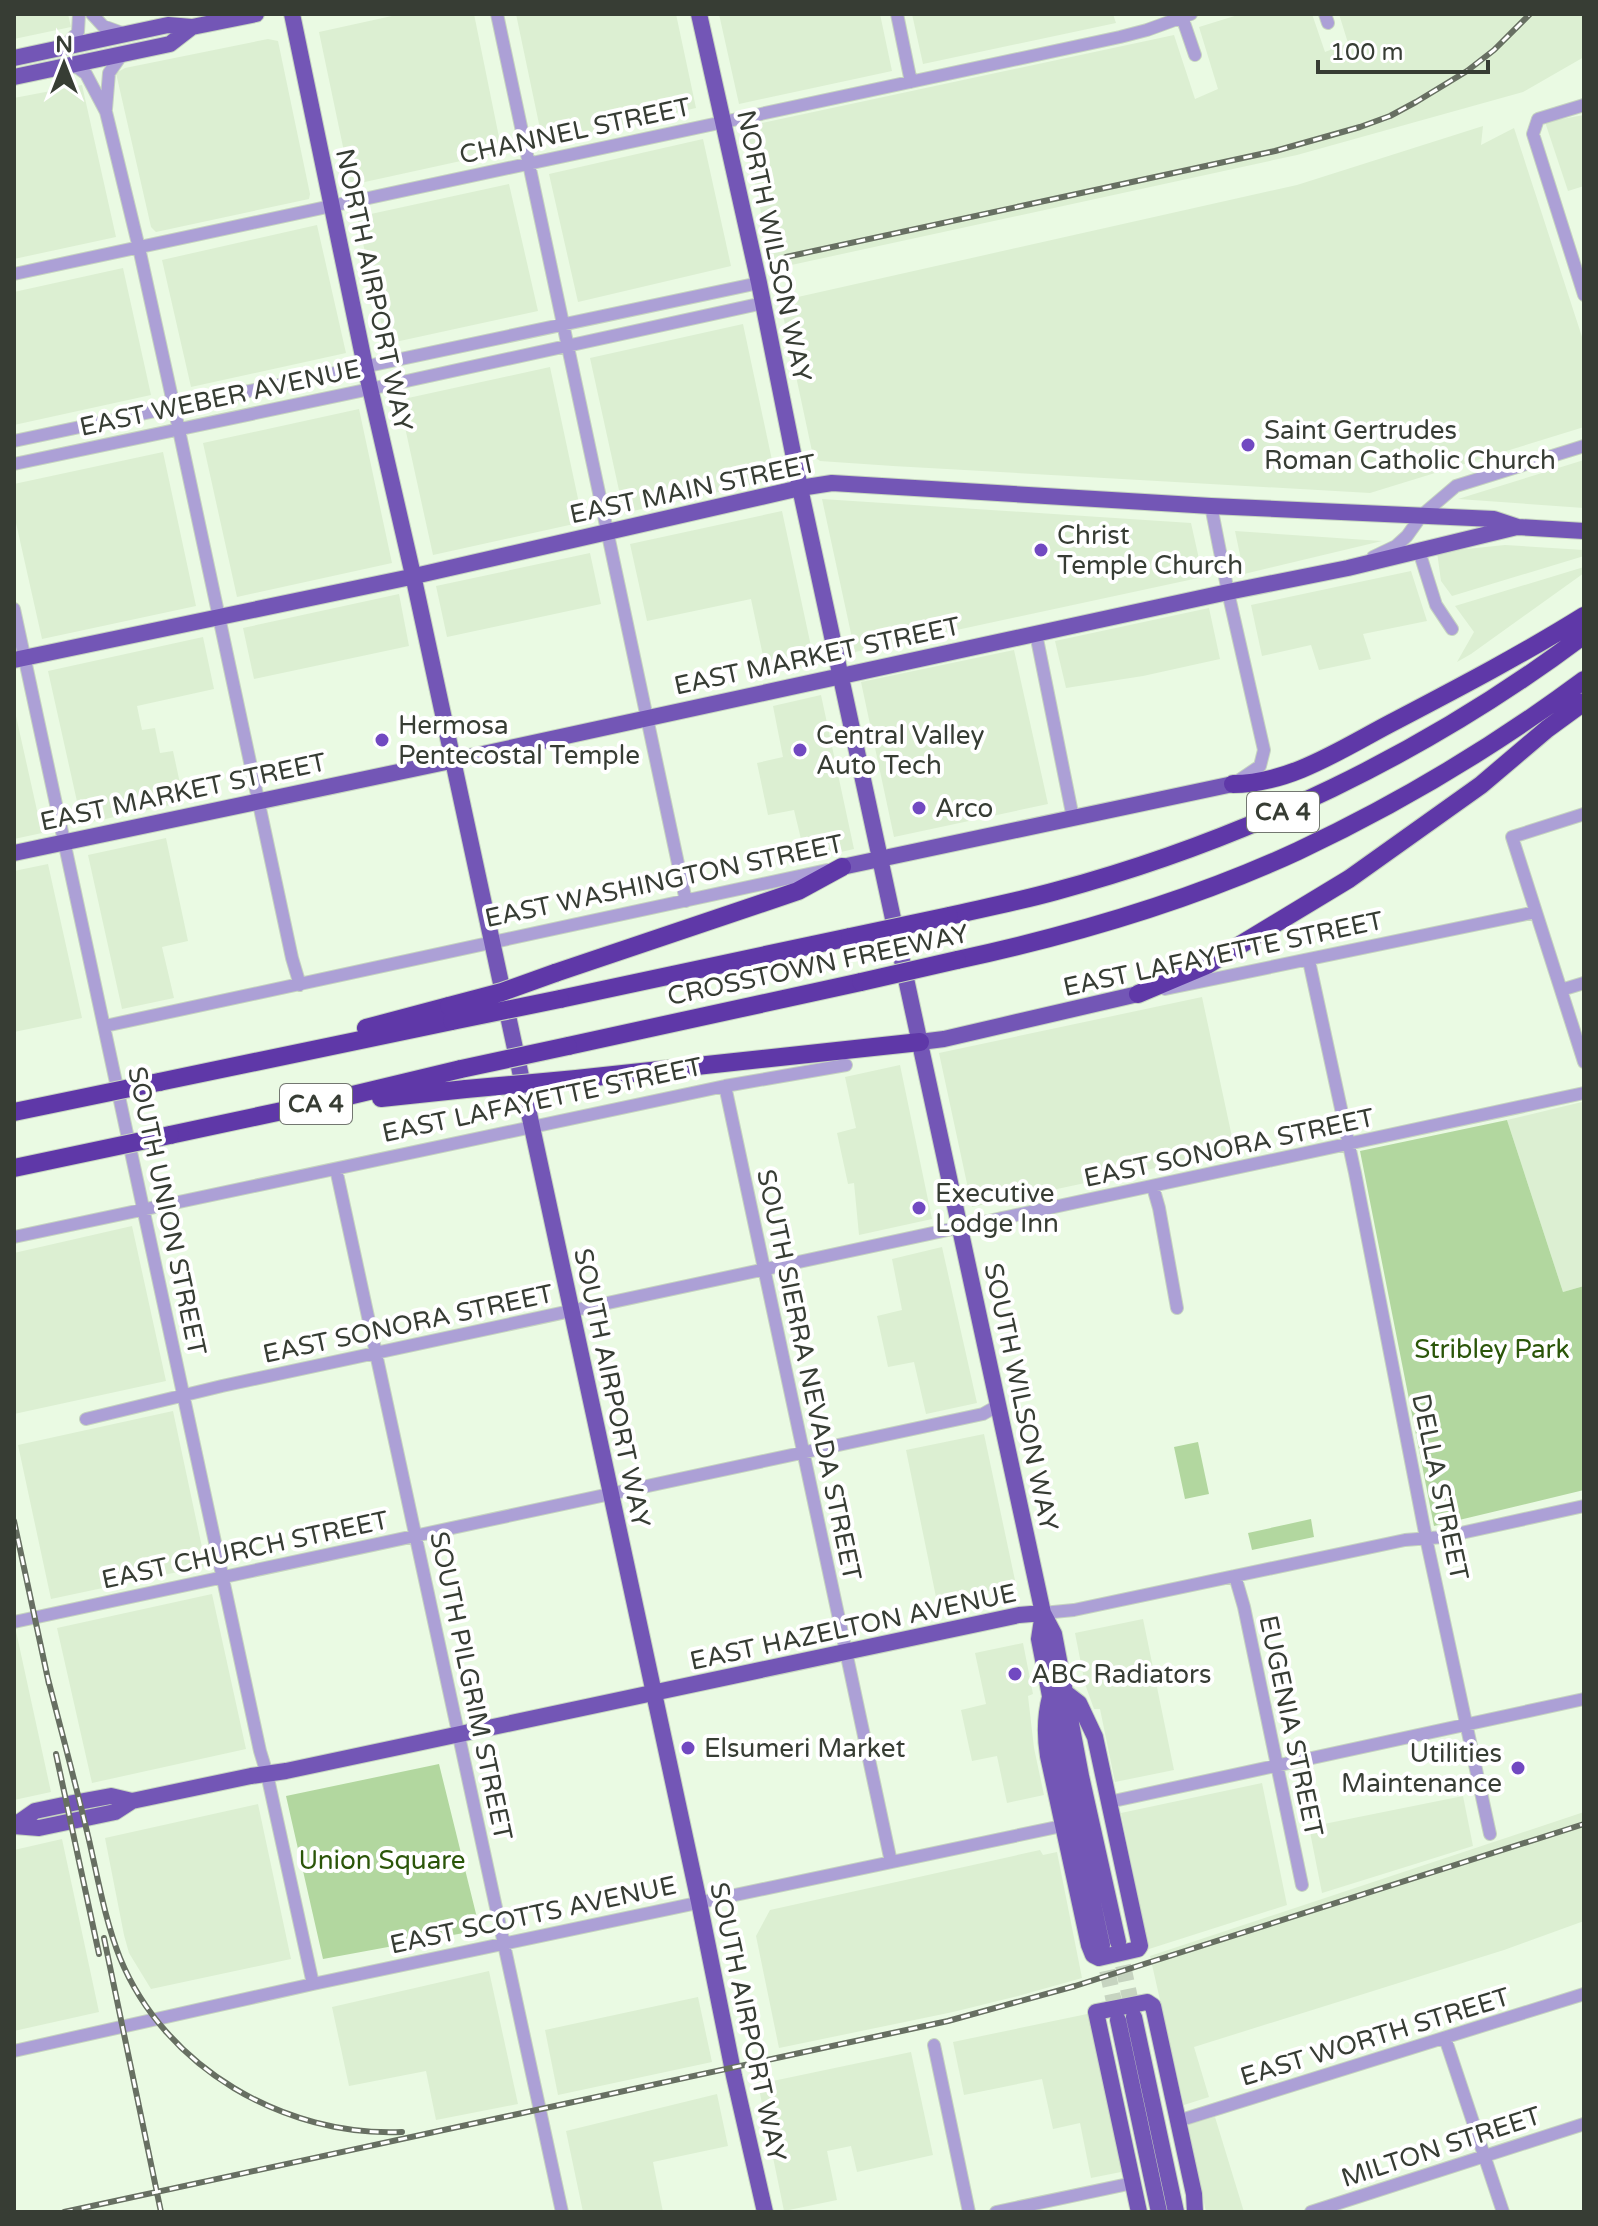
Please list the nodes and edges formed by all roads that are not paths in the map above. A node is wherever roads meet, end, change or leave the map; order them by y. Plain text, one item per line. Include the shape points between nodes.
1 (79, 14) edge
2 (92, 14) edge
3 (256, 14) edge
4 (292, 14) edge
5 (497, 14) edge
6 (699, 14) edge
7 (897, 14) edge
8 (1185, 15) edge
9 (192, 27) junction
10 (125, 34) junction
11 (65, 46) junction
12 (123, 53) junction
13 (1195, 55) dead end
14 (14, 58) edge
15 (68, 65) junction
16 (14, 77) edge
17 (911, 82) junction
18 (1584, 105) edge
19 (106, 112) junction
20 (723, 122) junction
21 (528, 164) junction
22 (332, 206) junction
23 (139, 248) junction
24 (14, 274) edge
25 (1582, 281) edge
26 (759, 283) junction
27 (1584, 295) edge
28 (763, 303) junction
29 (564, 325) junction
30 (568, 345) junction
31 (365, 366) junction
32 (370, 389) junction
33 (174, 407) junction
34 (179, 429) junction
35 (14, 441) edge
36 (1584, 446) edge
37 (14, 464) edge
38 (800, 488) junction
39 (1211, 506) junction
40 (1422, 515) junction
41 (1518, 527) junction
42 (1584, 531) edge
43 (607, 533) junction
44 (1419, 551) junction
45 (1348, 568) junction
46 (413, 575) junction
47 (1228, 592) junction
48 (14, 609) edge
49 (219, 616) junction
50 (1584, 616) edge
51 (1452, 629) dead end
52 (1036, 634) junction
53 (1584, 635) edge
54 (19, 659) edge
55 (841, 676) junction
56 (1584, 680) edge
57 (1584, 702) edge
58 (646, 717) junction
59 (452, 759) junction
60 (1233, 784) junction
61 (258, 801) junction
62 (1584, 814) edge
63 (1073, 818) junction
64 (64, 842) junction
65 (14, 853) edge
66 (880, 858) junction
67 (842, 867) junction
68 (686, 901) junction
69 (1536, 912) junction
70 (492, 944) junction
71 (1309, 961) junction
72 (1584, 983) edge
73 (300, 985) junction
74 (1561, 990) junction
75 (1138, 994) junction
76 (450, 1014) junction
77 (105, 1026) junction
78 (920, 1042) junction
79 (1584, 1062) edge
80 (846, 1065) dead end
81 (725, 1086) junction
82 (1584, 1093) edge
83 (315, 1104) junction
84 (14, 1112) edge
85 (532, 1127) junction
86 (1348, 1145) junction
87 (14, 1168) edge
88 (336, 1169) junction
89 (1153, 1187) junction
90 (144, 1209) junction
91 (960, 1228) junction
92 (14, 1237) edge
93 (764, 1270) junction
94 (1177, 1308) dead end
95 (571, 1312) junction
96 (377, 1353) junction
97 (183, 1395) junction
98 (999, 1405) junction
99 (86, 1419) dead end
100 (803, 1453) junction
101 (611, 1494) junction
102 (1584, 1506) edge
103 (417, 1536) junction
104 (1426, 1538) junction
105 (1235, 1576) junction
106 (222, 1577) junction
107 (1043, 1613) junction
108 (14, 1622) edge
109 (846, 1652) junction
110 (653, 1692) junction
111 (1058, 1695) junction
112 (1584, 1699) edge
113 (1466, 1725) junction
114 (459, 1734) junction
115 (1276, 1765) junction
116 (267, 1774) junction
117 (1109, 1802) junction
118 (15, 1826) edge
119 (1062, 1826) junction
120 (1490, 1834) dead end
121 (891, 1862) junction
122 (1302, 1885) dead end
123 (699, 1902) junction
124 (1110, 1943) tunnel mouth
125 (504, 1944) junction
126 (313, 1984) junction
127 (1584, 1994) edge
128 (1445, 2038) junction
129 (934, 2045) dead end
130 (14, 2051) edge
131 (1178, 2121) junction
132 (1584, 2124) edge
133 (1484, 2155) junction
134 (1133, 2183) junction
135 (562, 2212) edge
136 (765, 2212) edge
137 (969, 2212) edge
138 (996, 2212) edge
139 (1139, 2212) edge
140 (1159, 2212) edge
141 (1176, 2212) edge
142 (1195, 2212) edge
143 (1311, 2212) edge
144 (1503, 2212) edge

1 - 11 street via 78,32
2 - 10 street via 103,26
3 - 9 main road
4 - 22 main road, NORTH AIRPORT WAY
5 - 21 street
6 - 20 main road, NORTH WILSON WAY
7 - 17 street
8 - 13 street
8 - 17 street, CHANNEL STREET via 1120,37
9 - 10 main road via 168,25
9 - 12 main road via 170,44
10 - 11 main road
11 - 14 main road
12 - 15 main road
12 - 19 street via 109,73
15 - 16 main road
15 - 19 street via 87,75
17 - 20 street, CHANNEL STREET
18 - 25 street via 1538,119 1533,134
19 - 23 street
20 - 21 street, CHANNEL STREET
20 - 26 main road, NORTH WILSON WAY
21 - 22 street, CHANNEL STREET
21 - 29 street
22 - 23 street, CHANNEL STREET
22 - 31 main road, NORTH AIRPORT WAY
23 - 24 street, CHANNEL STREET
23 - 33 street
25 - 27 street
26 - 28 main road, NORTH WILSON WAY
26 - 29 street, EAST WEBER AVENUE
28 - 30 street, EAST WEBER AVENUE
28 - 38 main road, NORTH WILSON WAY
29 - 30 street
29 - 31 street, EAST WEBER AVENUE
30 - 32 street, EAST WEBER AVENUE
30 - 43 street
31 - 32 main road, NORTH AIRPORT WAY
31 - 33 street, EAST WEBER AVENUE
32 - 34 street, EAST WEBER AVENUE
32 - 46 main road, NORTH AIRPORT WAY
33 - 34 street
33 - 35 street, EAST WEBER AVENUE
34 - 37 street, EAST WEBER AVENUE
34 - 49 street
36 - 40 street, EAST MARKET STREET via 1456,486
38 - 39 main road, EAST MAIN STREET via 832,483
38 - 43 main road, EAST MAIN STREET
38 - 55 main road, SOUTH WILSON WAY
39 - 40 main road, EAST MAIN STREET
39 - 47 street
40 - 41 main road, EAST MAIN STREET via 1494,519
40 - 45 street, EAST MARKET STREET via 1396,546
41 - 42 main road, EAST MAIN STREET
41 - 44 main road, EAST MARKET STREET
43 - 46 main road, EAST MAIN STREET
43 - 58 street
44 - 45 main road, EAST MARKET STREET
44 - 51 street via 1436,605
45 - 47 main road, EAST MARKET STREET
46 - 49 main road, EAST MAIN STREET
46 - 59 main road, SOUTH AIRPORT WAY
47 - 52 main road, EAST MARKET STREET
47 - 60 street via 1264,750 1260,766
48 - 54 street, SOUTH UNION STREET
49 - 54 main road, EAST MAIN STREET
49 - 61 street
50 - 60 highway via 1501,666 1304,768 1252,784
52 - 55 main road, EAST MARKET STREET
52 - 63 street
53 - 76 highway, CROSSTOWN FREEWAY / CA 4, bridge via 1398,755 1279,814 1179,852 1056,891 949,916 560,999
54 - 64 street, SOUTH UNION STREET
55 - 58 main road, EAST MARKET STREET
55 - 66 main road, SOUTH WILSON WAY
56 - 83 highway, CROSSTOWN FREEWAY / CA 4, bridge via 1434,779 1297,851 1109,921
57 - 75 highway via 1481,785 1349,879 1207,965
58 - 59 main road, EAST MARKET STREET
58 - 68 street
59 - 61 main road, EAST MARKET STREET
59 - 70 main road, SOUTH AIRPORT WAY
60 - 63 main road, EAST WASHINGTON STREET
61 - 64 main road, EAST MARKET STREET
61 - 73 street
62 - 69 street via 1512,837
63 - 66 main road, EAST WASHINGTON STREET
64 - 65 main road, EAST MARKET STREET
64 - 77 street, SOUTH UNION STREET
66 - 67 main road, EAST WASHINGTON STREET
66 - 78 main road, SOUTH WILSON WAY
67 - 68 street, EAST WASHINGTON STREET
67 - 76 highway, bridge via 798,891
68 - 70 street, EAST WASHINGTON STREET
69 - 71 street, EAST LAFAYETTE STREET
69 - 74 street
70 - 73 street, EAST WASHINGTON STREET
70 - 85 main road, SOUTH AIRPORT WAY
71 - 75 street, EAST LAFAYETTE STREET
71 - 86 street, DELLA STREET
72 - 74 street
73 - 77 street, EAST WASHINGTON STREET
74 - 79 street
75 - 78 main road, EAST LAFAYETTE STREET
76 - 84 highway, CA 4, bridge via 374,1025 294,1054
77 - 90 street, SOUTH UNION STREET
78 - 83 highway, bridge
78 - 91 main road, SOUTH WILSON WAY
80 - 81 street, EAST LAFAYETTE STREET
81 - 85 street, EAST LAFAYETTE STREET
81 - 93 street, SOUTH SIERRA NEVADA STREET
82 - 86 street, EAST SONORA STREET
83 - 87 highway, CROSSTOWN FREEWAY / CA 4, bridge
85 - 88 street, EAST LAFAYETTE STREET
85 - 95 main road, SOUTH AIRPORT WAY
86 - 89 street, EAST SONORA STREET
86 - 104 street, DELLA STREET
88 - 90 street, EAST LAFAYETTE STREET
88 - 96 street, SOUTH PILGRIM STREET
89 - 91 street, EAST SONORA STREET
89 - 94 street
90 - 92 street, EAST LAFAYETTE STREET
90 - 97 street, SOUTH UNION STREET
91 - 93 street, EAST SONORA STREET
91 - 98 main road, SOUTH WILSON WAY
93 - 95 street, EAST SONORA STREET
93 - 100 street, SOUTH SIERRA NEVADA STREET
95 - 96 street, EAST SONORA STREET
95 - 101 main road, SOUTH AIRPORT WAY
96 - 97 street, EAST SONORA STREET
96 - 103 street, SOUTH PILGRIM STREET
97 - 99 street, EAST SONORA STREET
97 - 106 street, SOUTH UNION STREET
98 - 100 street, EAST CHURCH STREET via 983,1414
98 - 107 main road, SOUTH WILSON WAY
100 - 101 street, EAST CHURCH STREET
100 - 109 street, SOUTH SIERRA NEVADA STREET
101 - 103 street, EAST CHURCH STREET
101 - 110 main road, SOUTH AIRPORT WAY
102 - 104 street, EAST HAZELTON AVENUE
103 - 106 street, EAST CHURCH STREET
103 - 114 street, SOUTH PILGRIM STREET
104 - 105 street, EAST HAZELTON AVENUE
104 - 113 street, DELLA STREET
105 - 107 street, EAST HAZELTON AVENUE
105 - 115 street, EUGENIA STREET
106 - 108 street, EAST CHURCH STREET
106 - 116 street, SOUTH UNION STREET
107 - 109 main road, EAST HAZELTON AVENUE
107 - 111 main road, SOUTH WILSON WAY via 1039,1639
109 - 110 main road, EAST HAZELTON AVENUE
109 - 121 street, SOUTH SIERRA NEVADA STREET
110 - 114 main road, EAST HAZELTON AVENUE
110 - 123 main road, SOUTH AIRPORT WAY
111 - 117 main road via 1079,1703 1095,1737
111 - 119 main road via 1047,1710 1046,1743
111 - 124 main road, SOUTH WILSON WAY via 1066,1779
112 - 113 street
113 - 115 street
113 - 120 street, DELLA STREET
114 - 116 main road, EAST HAZELTON AVENUE
114 - 125 street, SOUTH PILGRIM STREET
115 - 117 street
115 - 122 street, EUGENIA STREET
116 - 118 main road, EAST HAZELTON AVENUE via 132,1801 111,1796 73,1803 35,1811
116 - 126 street, SOUTH UNION STREET
117 - 119 main road via 1140,1949 1093,1955
119 - 121 street, EAST SCOTTS AVENUE
121 - 123 street, EAST SCOTTS AVENUE
123 - 125 street, EAST SCOTTS AVENUE
123 - 136 main road, SOUTH AIRPORT WAY
125 - 126 street, EAST SCOTTS AVENUE
125 - 135 street, SOUTH PILGRIM STREET
126 - 130 street, EAST SCOTTS AVENUE
127 - 128 street, EAST WORTH STREET
128 - 131 street, EAST WORTH STREET
128 - 133 street
129 - 137 street
131 - 134 main road via 1153,2006 1147,2002 1096,2012
131 - 142 main road
132 - 133 street, MILTON STREET
133 - 143 street, MILTON STREET
133 - 144 street
134 - 138 street
134 - 139 main road
140 - 141 main road via 1126,2018

